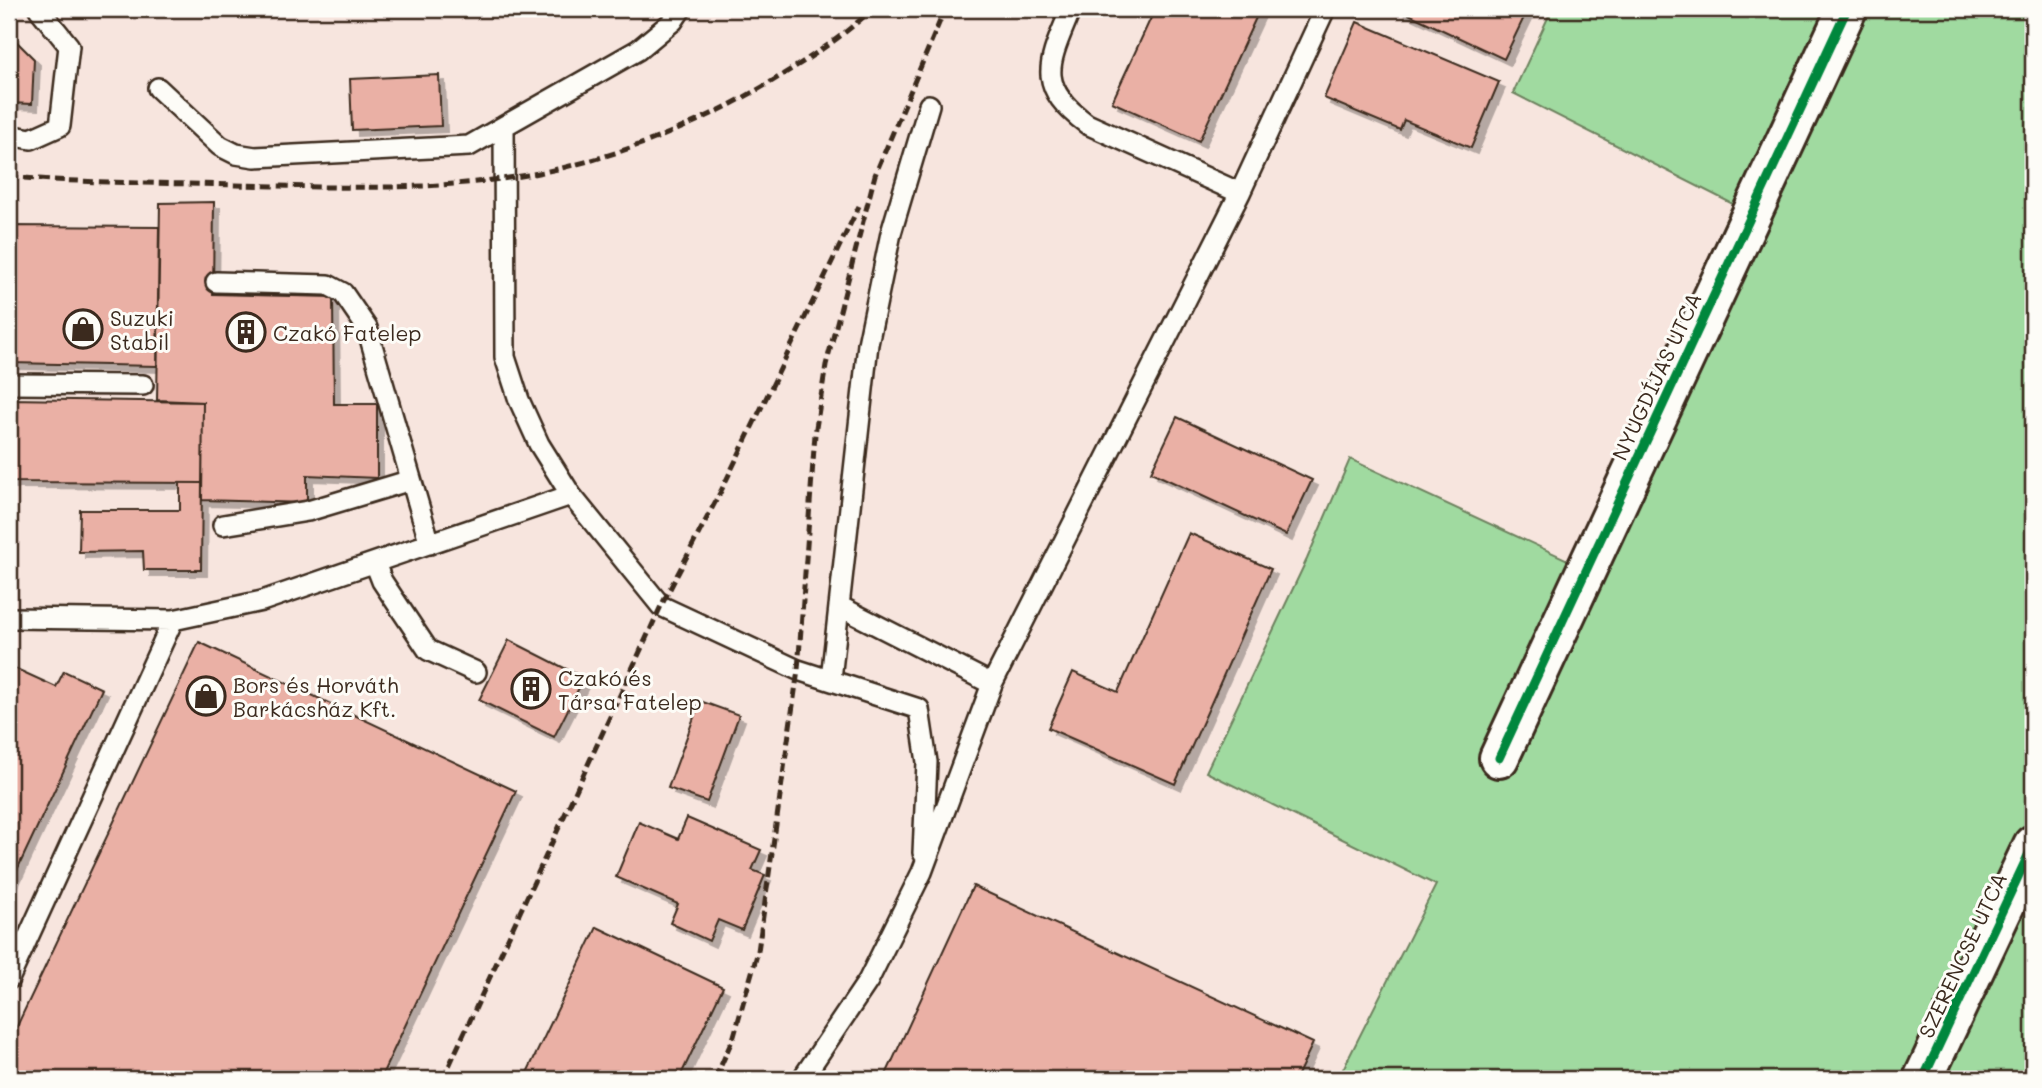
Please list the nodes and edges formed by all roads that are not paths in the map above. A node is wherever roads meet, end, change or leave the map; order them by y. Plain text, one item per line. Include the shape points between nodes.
1 (38, 9) edge
2 (681, 9) edge
3 (1071, 9) edge
4 (1325, 9) edge
5 (1847, 9) edge
6 (158, 88) dead end
7 (929, 105) dead end
8 (504, 126) junction
9 (9, 135) edge
10 (1240, 193) junction
11 (216, 282) dead end
12 (9, 384) edge
13 (143, 386) dead end
14 (411, 480) junction
15 (571, 495) junction
16 (223, 525) dead end
17 (429, 544) junction
18 (374, 563) junction
19 (839, 606) junction
20 (9, 618) edge
21 (173, 620) junction
22 (476, 671) dead end
23 (831, 679) junction
24 (992, 684) junction
25 (1499, 758) dead end
26 (2033, 845) edge
27 (922, 872) junction
28 (9, 979) edge
29 (802, 1079) edge
30 (1923, 1079) edge

1 - 9 lane via 69,46 60,126 31,139
2 - 8 lane via 638,51
3 - 10 lane via 1053,55 1050,82 1060,100 1087,124
4 - 10 lane
5 - 25 street, NYUGDÍJAS UTCA
6 - 8 lane via 220,146 255,157 469,146
7 - 19 lane via 891,233 868,344
8 - 15 lane via 505,358 540,444
10 - 24 lane
11 - 14 lane via 328,285 343,293 367,328
12 - 13 lane
14 - 16 lane via 308,511
14 - 17 lane
15 - 17 lane
15 - 23 lane via 661,606 798,670
17 - 18 lane
18 - 21 lane via 262,601
18 - 22 lane via 428,650
19 - 23 lane
19 - 24 lane
20 - 21 lane
21 - 28 lane
23 - 27 lane via 919,709 927,762
24 - 27 lane
26 - 30 street, SZERENCSE UTCA
27 - 29 lane via 868,981

